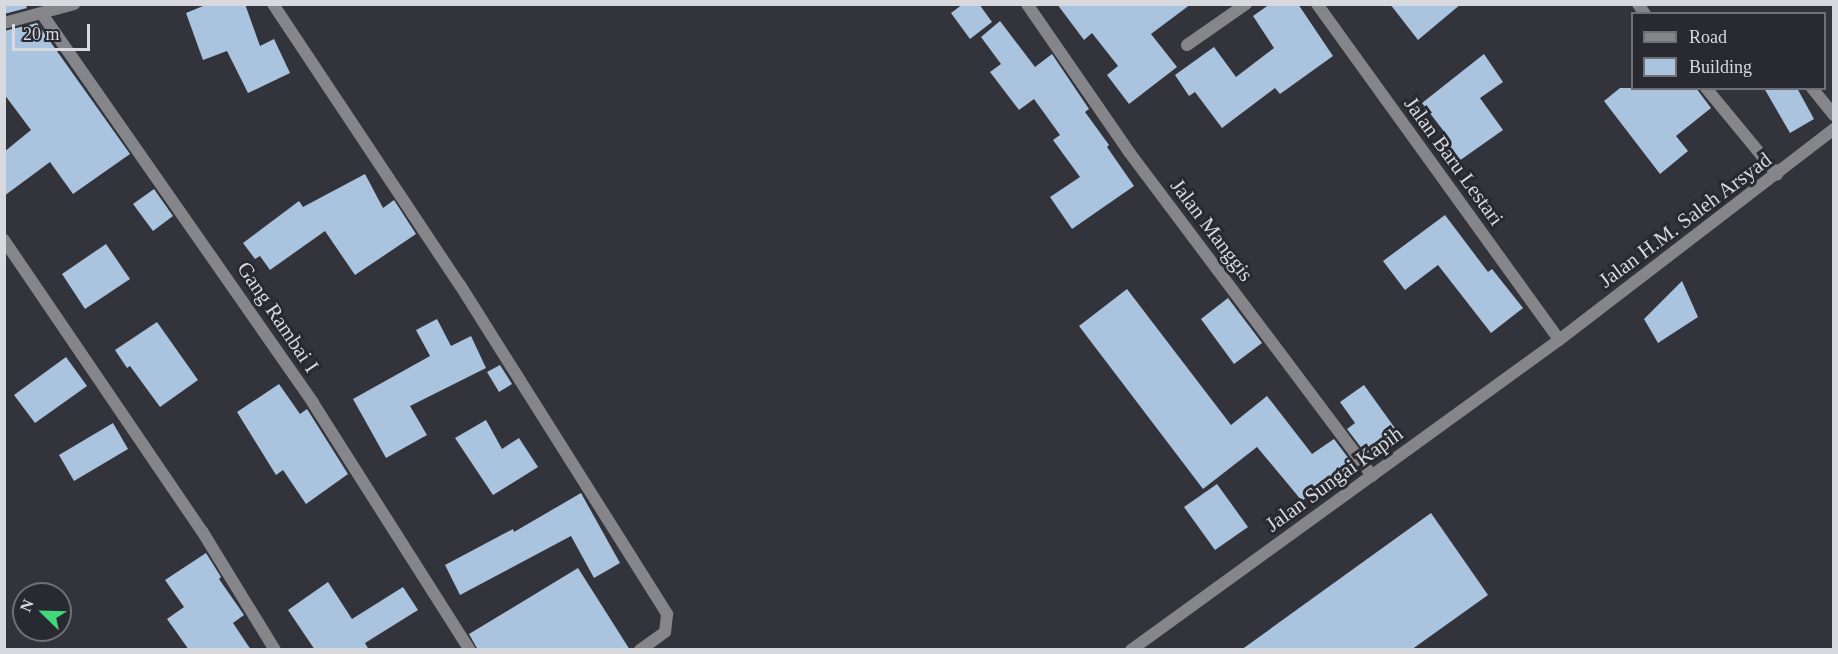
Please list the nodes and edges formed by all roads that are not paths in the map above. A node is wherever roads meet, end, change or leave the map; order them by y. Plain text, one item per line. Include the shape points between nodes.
1 (75, 4) edge
2 (273, 4) edge
3 (1027, 4) edge
4 (1246, 4) edge
5 (1317, 4) edge
6 (42, 14) junction
7 (4, 23) edge
8 (1186, 45) dead end
9 (1708, 90) edge
10 (1814, 90) edge
11 (1833, 115) edge
12 (1833, 129) edge
13 (1777, 174) junction
14 (4, 240) edge
15 (1558, 340) junction
16 (1372, 476) junction
17 (275, 650) edge
18 (470, 650) edge
19 (640, 650) edge
20 (1131, 650) edge

1 - 6 street
2 - 19 street via 460,285 667,614 665,632
3 - 16 street, Jalan Manggis via 1129,152
4 - 8 street
5 - 15 street, Jalan Baru Lestari
6 - 7 street
6 - 18 street, Gang Rambai I via 313,403
9 - 13 street
10 - 11 street
12 - 13 street, Jalan H.M. Saleh Arsyad
13 - 15 street, Jalan H.M. Saleh Arsyad
14 - 17 street via 202,531
15 - 16 street, Jalan Sungai Kapih
16 - 20 street, Jalan Sungai Kapih

